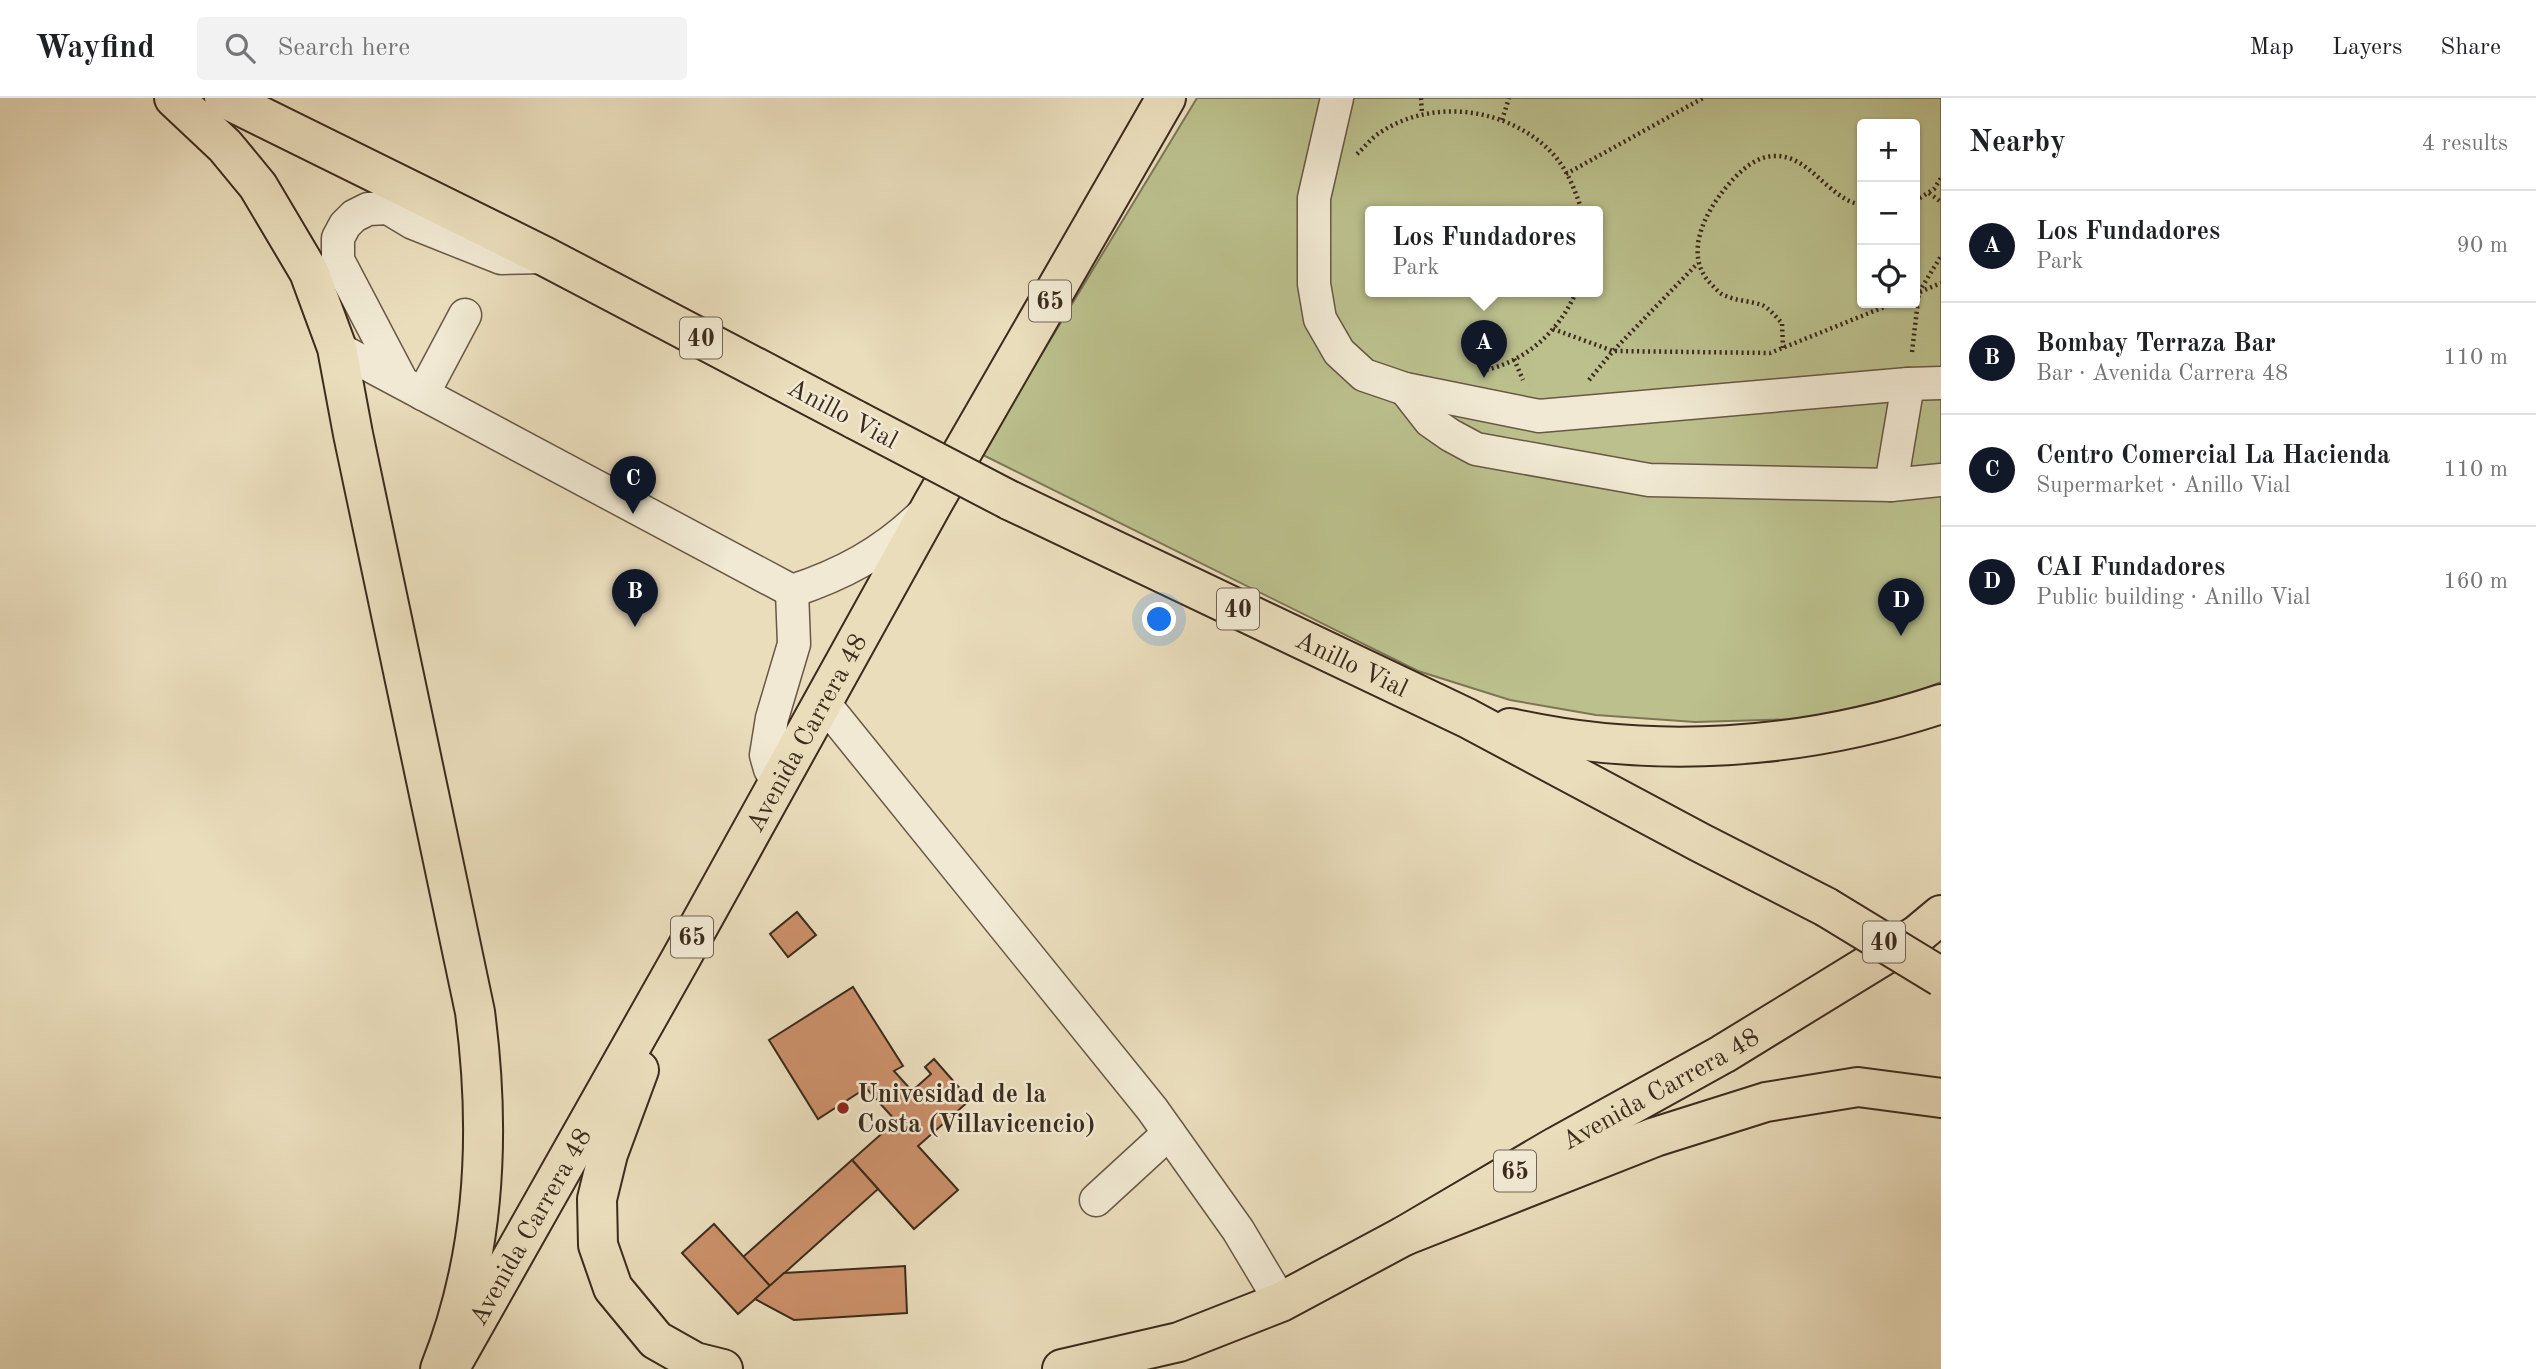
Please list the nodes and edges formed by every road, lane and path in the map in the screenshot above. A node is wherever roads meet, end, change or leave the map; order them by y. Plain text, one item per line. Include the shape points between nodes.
1 (174, 98) edge
2 (224, 98) edge
3 (248, 98) edge
4 (1166, 98) edge
5 (1337, 98) edge
6 (1421, 98) edge
7 (1510, 98) edge
8 (1703, 98) edge
9 (1422, 114) junction
10 (1503, 120) junction
11 (284, 129) junction
12 (1349, 160) dead end
13 (1566, 174) junction
14 (1941, 178) edge
15 (1929, 193) junction
16 (1920, 198) edge
17 (1857, 202) edge
18 (1941, 202) edge
19 (1580, 206) edge
20 (1941, 256) edge
21 (546, 257) junction
22 (1698, 263) junction
23 (1941, 283) edge
24 (1920, 288) edge
25 (1920, 292) edge
26 (1574, 297) edge
27 (1882, 308) edge
28 (1916, 308) edge
29 (465, 315) dead end
30 (1553, 328) junction
31 (337, 348) junction
32 (1783, 348) junction
33 (1613, 351) junction
34 (1479, 371) dead end
35 (1941, 383) edge
36 (1908, 384) junction
37 (412, 388) junction
38 (1405, 389) junction
39 (1558, 416) junction
40 (1941, 480) edge
41 (1891, 485) junction
42 (933, 503) junction
43 (792, 591) junction
44 (823, 702) junction
45 (1941, 704) edge
46 (1467, 718) junction
47 (778, 783) junction
48 (1941, 915) edge
49 (680, 960) junction
50 (1941, 977) edge
51 (1941, 1098) edge
52 (1169, 1133) junction
53 (1096, 1200) dead end
54 (1404, 1236) junction
55 (1281, 1302) junction
56 (440, 1369) edge
57 (449, 1369) edge
58 (723, 1369) edge
59 (1062, 1369) edge

1 - 31 main road via 225,146 258,186 309,272
2 - 11 main road, Anillo Vial / 40
3 - 11 main road
4 - 42 main road, Avenida Carrera 48 / 65
5 - 38 lane via 1314,198 1314,284 1320,318 1339,352 1364,375
6 - 9 path
7 - 10 path
8 - 13 path
9 - 10 path via 1467,111
9 - 12 path via 1381,132
10 - 13 path via 1547,147
11 - 21 main road, Anillo Vial / 40
13 - 19 path
14 - 15 path
15 - 16 path
15 - 18 path
17 - 22 path via 1793,159 1765,158 1731,181 1716,201 1697,245
20 - 24 path
21 - 37 lane via 502,258 413,223 388,208 354,216 338,238 338,260
21 - 46 main road, Anillo Vial / 40, bridge via 1009,500
22 - 32 path via 1707,281 1724,296 1764,306 1782,323
22 - 33 path
23 - 25 path
26 - 30 path
27 - 32 path
28 - 36 path
29 - 37 lane
30 - 33 path
30 - 34 path via 1538,345 1500,367
31 - 37 lane
31 - 56 main road via 481,1062 484,1125 479,1213 462,1300
32 - 33 path via 1770,353
33 - 39 path
35 - 36 lane
36 - 39 lane
36 - 41 lane
37 - 43 lane
38 - 39 lane
38 - 41 lane via 1430,421 1476,449 1649,480
40 - 41 lane
42 - 43 lane via 870,558 832,578
42 - 44 main road, Avenida Carrera 48 / 65
43 - 47 lane via 794,644 766,755
44 - 47 main road, Avenida Carrera 48 / 65
44 - 52 lane
45 - 46 main road, Anillo Vial via 1832,733 1759,744 1686,747 1612,744
46 - 50 main road, Anillo Vial / 40, bridge via 1826,906
47 - 49 main road, Avenida Carrera 48 / 65
48 - 54 main road, Avenida Carrera 48 / 65 via 1917,935 1723,1054
49 - 57 main road, Avenida Carrera 48 / 65
49 - 58 main road via 608,1154 597,1199 598,1245 613,1288 656,1340 695,1362
51 - 54 main road via 1858,1087 1766,1102 1655,1138
52 - 53 lane
52 - 55 lane
54 - 55 main road, Avenida Carrera 48 / 65
55 - 59 main road, Avenida Carrera 48 / 65 via 1179,1342

